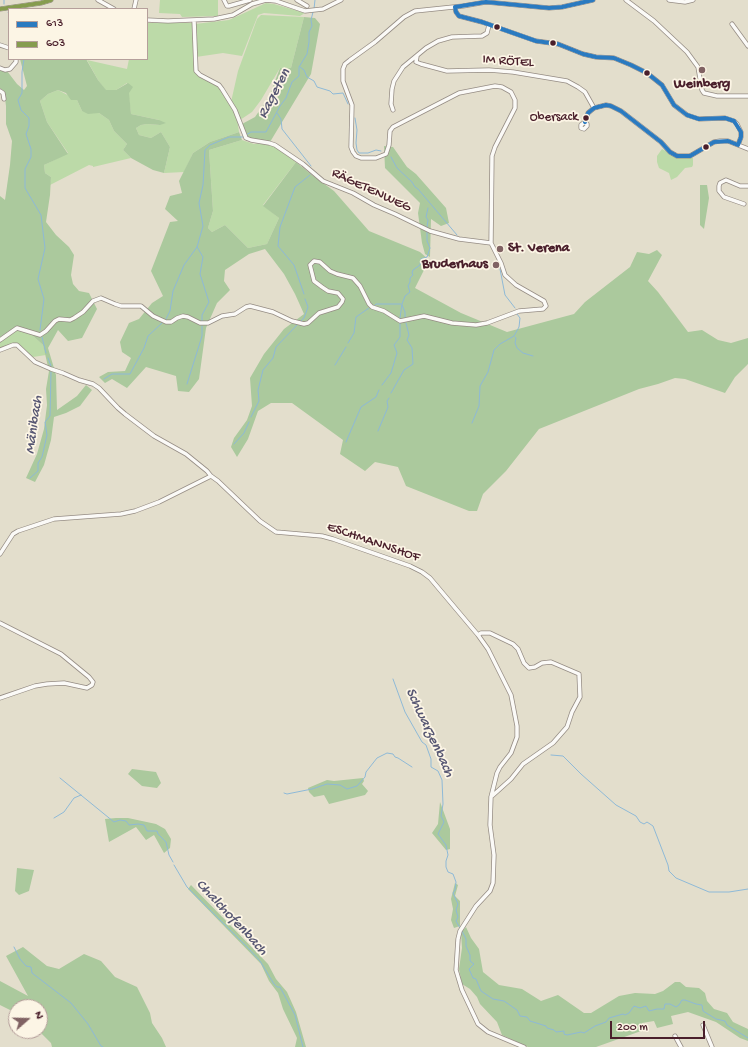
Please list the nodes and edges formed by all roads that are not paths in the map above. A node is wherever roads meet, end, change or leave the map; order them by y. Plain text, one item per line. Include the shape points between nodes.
1 (51, 0) edge
2 (98, 0) edge
3 (224, 0) edge
4 (250, 0) edge
5 (261, 0) edge
6 (297, 0) edge
7 (341, 0) edge
8 (593, 0) edge
9 (626, 0) edge
10 (669, 0) edge
11 (693, 0) edge
12 (475, 2) edge
13 (306, 6) dead end
14 (455, 7) junction
15 (9, 8) edge
16 (112, 8) edge
17 (148, 20) edge
18 (194, 20) junction
19 (732, 24) dead end
20 (489, 25) junction
21 (748, 46) edge
22 (417, 56) junction
23 (16, 60) edge
24 (0, 68) edge
25 (1, 93) edge
26 (748, 96) edge
27 (4, 99) dead end
28 (594, 108) junction
29 (393, 110) dead end
30 (585, 122) dead end
31 (738, 145) junction
32 (748, 149) edge
33 (748, 186) edge
34 (744, 204) dead end
35 (491, 243) junction
36 (0, 340) edge
37 (0, 350) edge
38 (211, 476) junction
39 (0, 554) edge
40 (0, 623) edge
41 (478, 635) junction
42 (0, 698) edge
43 (490, 797) junction
44 (703, 1024) dead end
45 (675, 1036) dead end
46 (524, 1047) edge
47 (680, 1047) edge
48 (712, 1047) edge

1 - 15 street
2 - 16 street
3 - 4 street via 227,6
5 - 7 street via 276,1 306,11 323,9
5 - 18 street via 228,16
6 - 13 street
8 - 12 street via 549,8
9 - 26 street via 654,21 687,52 698,67 704,93 717,96
10 - 11 street
12 - 14 street
14 - 20 street via 459,16
14 - 35 street via 422,9 410,13 345,64 343,81 352,105 351,147 356,156 376,158 386,154 393,127 459,93 495,86 507,89 514,95 516,103 492,156
17 - 18 street
18 - 35 street, RÄGETENWEG via 196,71 216,82 222,89 235,110 245,136 251,140 275,145 323,181 430,231 459,239
19 - 21 street
20 - 22 street via 487,33 482,36 445,38
20 - 31 street via 536,41 558,44 596,57 614,58 631,65 662,84 674,104 687,115 698,119 725,118 734,121 741,137
22 - 28 street, IM RÖTEL via 416,62 447,71 489,70 567,81 585,92
22 - 29 street via 403,67 394,81 391,104
23 - 24 street via 10,69
25 - 27 street
28 - 30 street via 588,113
28 - 31 street via 606,105 622,112 677,156 690,156 714,142 728,141
31 - 32 street
33 - 34 street via 740,186 726,180 720,182 719,186 724,197
35 - 36 street via 505,275 516,285 544,301 545,308 519,311 476,325 452,323 424,316 400,321 372,307 353,278 330,271 320,262 314,261 310,265 314,281 328,291 338,293 343,299 338,307 320,313 308,323 292,321 256,306 246,307 235,314 222,316 204,324 183,316 166,322 141,306 121,306 101,298 93,301 83,312 70,320 55,321 40,335 17,328
37 - 38 street, ESCHMANNSHOF via 17,345 36,362 94,384 125,414 154,436 186,454
38 - 39 street via 135,511 54,519 18,531 13,534
38 - 41 street, ESCHMANNSHOF via 260,521 276,532 322,536 410,566 430,578
40 - 42 street via 61,654 93,682 88,688 64,683 35,686
41 - 43 street, ESCHMANNSHOF via 488,649 511,695 517,726 514,747 497,773
41 - 43 street via 490,633 513,644 529,668 551,662 579,674 580,697 567,726 553,743 523,764 511,779
43 - 46 street, ESCHMANNSHOF via 493,883 490,891 476,906 461,929 456,970 478,1024 488,1032
44 - 48 street
45 - 47 street

